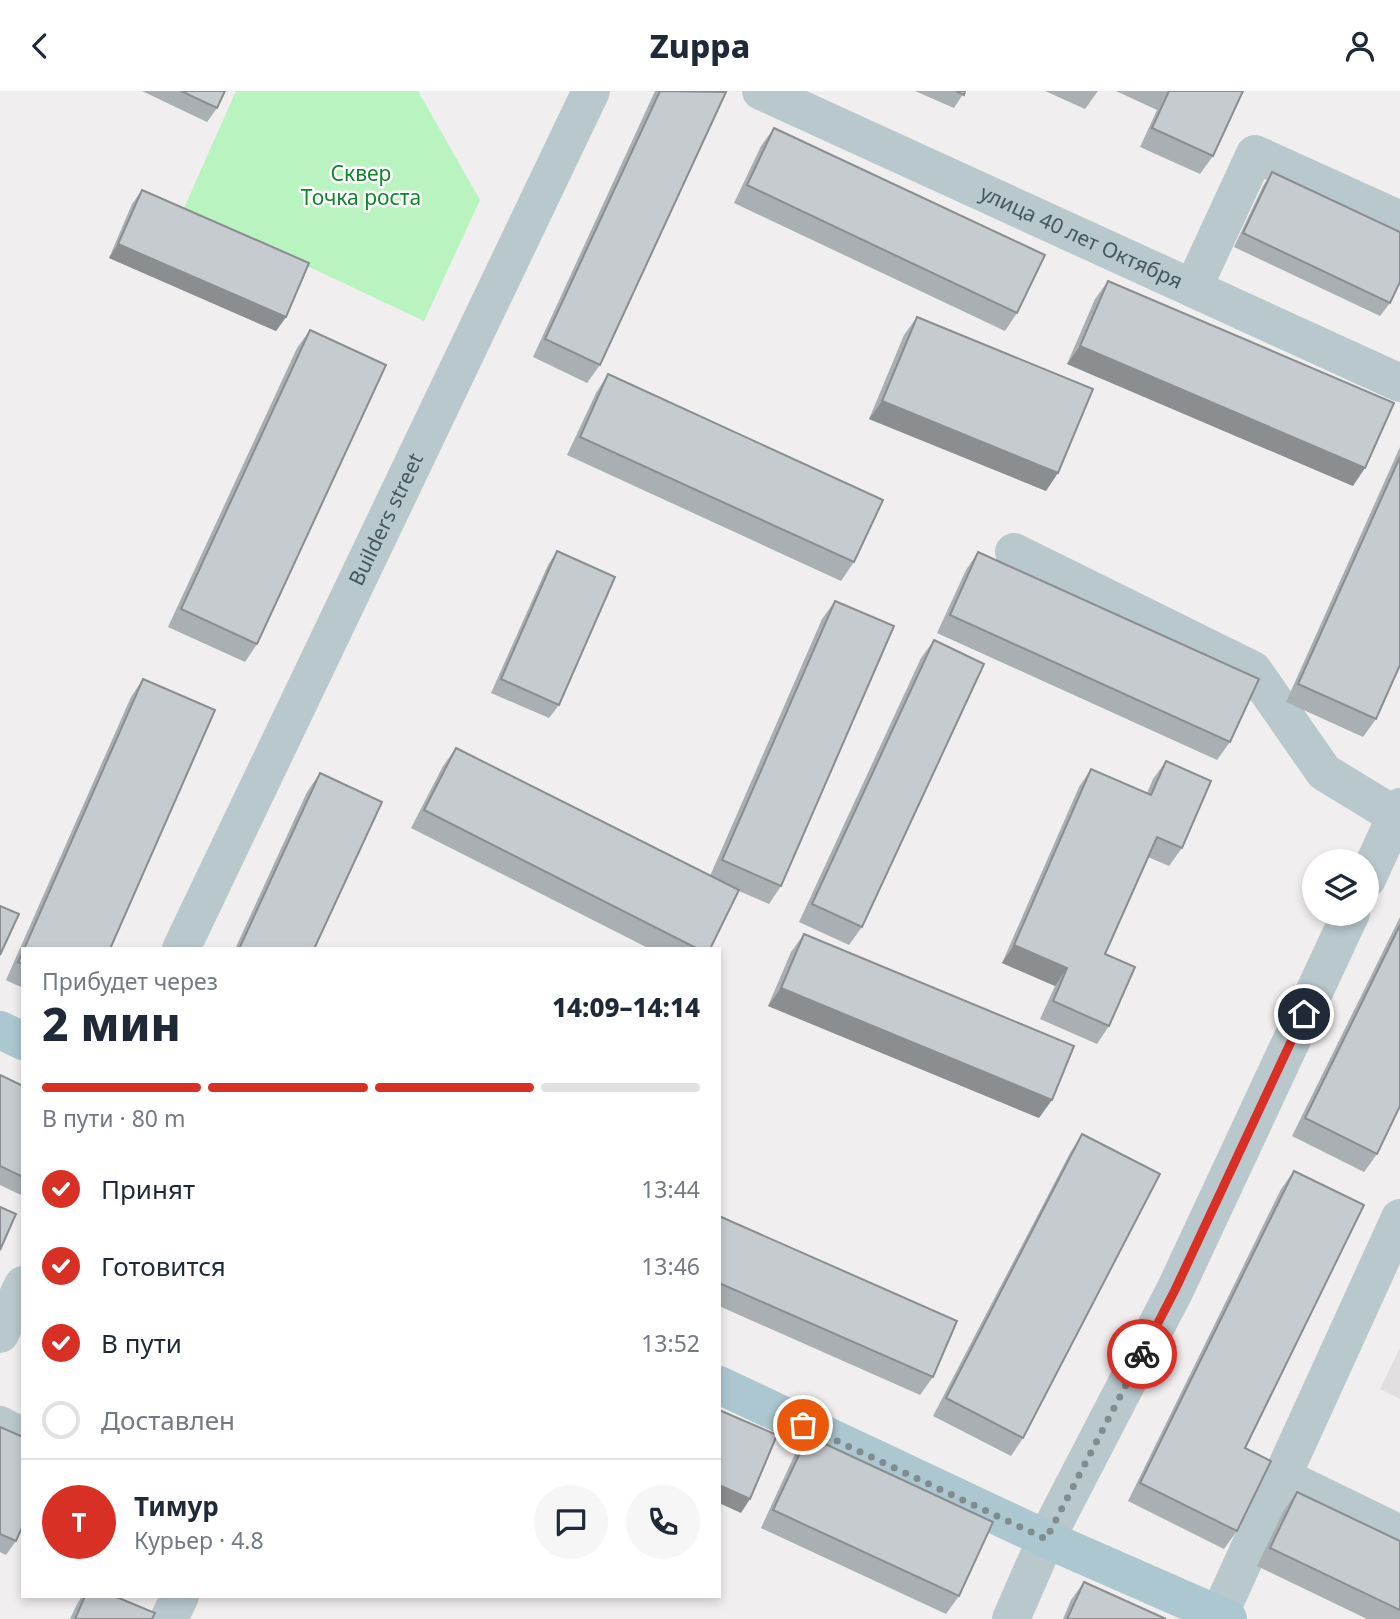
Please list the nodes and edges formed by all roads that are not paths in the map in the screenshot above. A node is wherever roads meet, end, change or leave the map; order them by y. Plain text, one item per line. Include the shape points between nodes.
1 (591, 91) edge
2 (761, 91) edge
3 (1400, 220) edge
4 (1193, 288) junction
5 (1400, 383) edge
6 (1014, 551) dead end
7 (1398, 812) edge
8 (1382, 864) edge
9 (1345, 926) edge
10 (182, 947) edge
11 (0, 1030) edge
12 (21, 1040) edge
13 (1400, 1218) edge
14 (21, 1289) edge
15 (0, 1334) edge
16 (721, 1386) edge
17 (0, 1425) edge
18 (21, 1436) edge
19 (1283, 1477) junction
20 (1400, 1534) edge
21 (1046, 1539) junction
22 (179, 1598) edge
23 (1224, 1617) edge
24 (169, 1619) edge
25 (1011, 1619) edge

1 - 10 street, Builders street
2 - 4 street, улица 40 лет Октября
3 - 4 street via 1255,154
4 - 5 street, улица 40 лет Октября
6 - 7 street via 1253,670 1324,772
7 - 8 street
9 - 21 street via 1175,1290
11 - 12 main road
13 - 19 street
14 - 15 street
16 - 21 main road
17 - 18 street
19 - 20 street
19 - 23 street
21 - 23 main road
21 - 25 street
22 - 24 street

